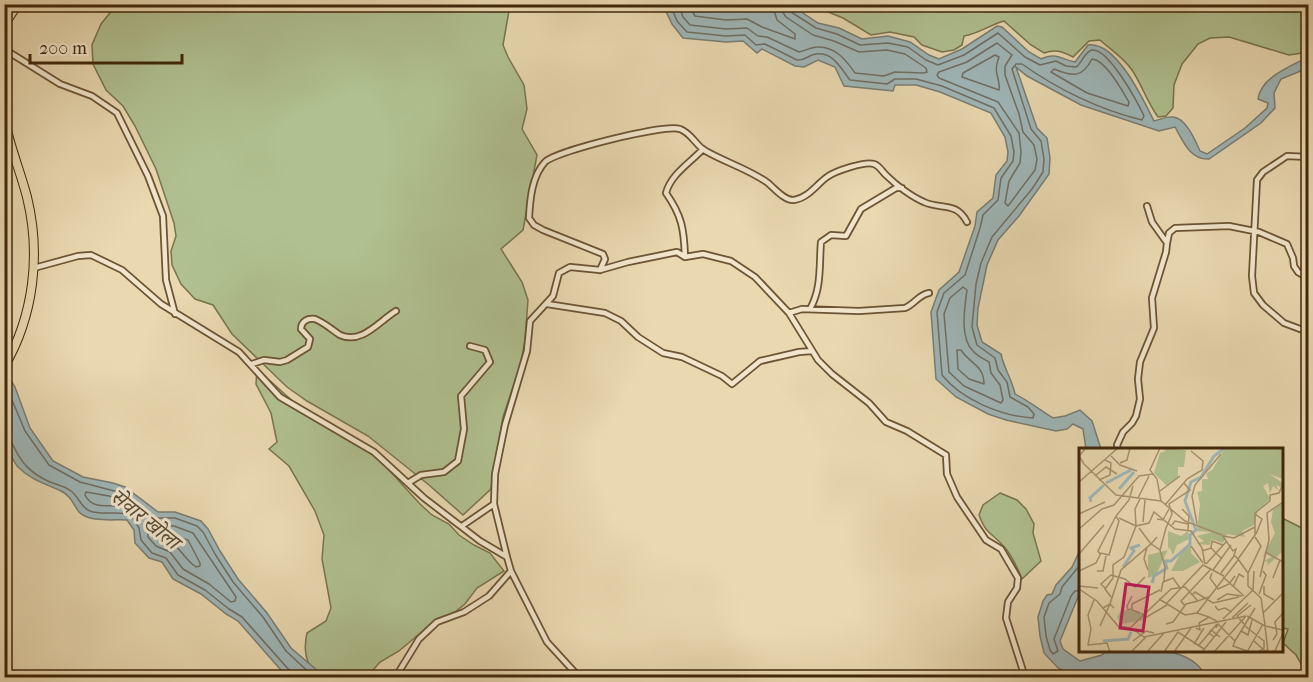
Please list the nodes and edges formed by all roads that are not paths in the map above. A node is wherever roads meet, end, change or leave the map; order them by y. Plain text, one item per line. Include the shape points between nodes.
1 (18, 4) edge
2 (4, 25) edge
3 (4, 49) edge
4 (4, 117) edge
5 (703, 149) junction
6 (1308, 157) edge
7 (904, 188) junction
8 (1147, 207) dead end
9 (967, 222) dead end
10 (1253, 231) junction
11 (1167, 243) junction
12 (686, 257) junction
13 (34, 268) junction
14 (600, 270) junction
15 (1308, 278) edge
16 (929, 293) dead end
17 (547, 304) junction
18 (810, 309) junction
19 (396, 311) dead end
20 (789, 313) junction
21 (175, 314) junction
22 (1308, 332) edge
23 (470, 346) dead end
24 (812, 351) junction
25 (252, 364) junction
26 (4, 367) edge
27 (1118, 448) edge
28 (408, 483) junction
29 (494, 504) junction
30 (462, 526) junction
31 (507, 557) junction
32 (511, 571) junction
33 (395, 678) edge
34 (580, 678) edge
35 (1028, 678) edge

1 - 2 main road
3 - 21 street via 117,113 163,216 166,280
4 - 13 main road via 31,216
5 - 7 street via 766,182 787,199 806,195 836,172 863,163 876,165
5 - 12 street via 681,168 666,193 680,214
5 - 14 street via 682,130 660,128 554,155 546,161 533,187 529,218 543,230 603,254
6 - 10 street via 1287,156 1259,176
7 - 9 street via 926,204 955,209
7 - 18 street via 897,188 861,209 846,236 831,236 821,242 817,297
8 - 11 street
10 - 11 street via 1229,226 1175,228
10 - 15 street via 1287,244 1293,266
10 - 22 street via 1254,293 1284,323
11 - 27 street via 1152,298 1154,328 1140,362 1136,416 1123,432
12 - 14 street via 677,252
12 - 20 street via 703,254 731,261 754,277
13 - 21 street via 91,255 122,270
13 - 26 main road via 25,316
14 - 17 street via 564,268
16 - 18 street via 898,309
17 - 24 street via 605,313 663,353 682,357 732,384 760,360
17 - 29 street via 530,321 497,464
18 - 20 street
19 - 25 street via 356,337 341,335 311,318 301,325 310,339 308,347 280,362 264,360
20 - 24 street
21 - 25 street
23 - 28 street via 485,350 490,362 461,396 464,429 459,460 444,472 421,475
24 - 35 street via 886,422 946,455 947,474 957,497 986,540 1001,549 1018,578 1006,618
25 - 28 street via 280,397 374,452
28 - 30 street
29 - 30 street
29 - 31 street
30 - 31 street
31 - 32 street
32 - 33 street via 489,596 464,612 437,622 419,639
32 - 34 street via 547,642

